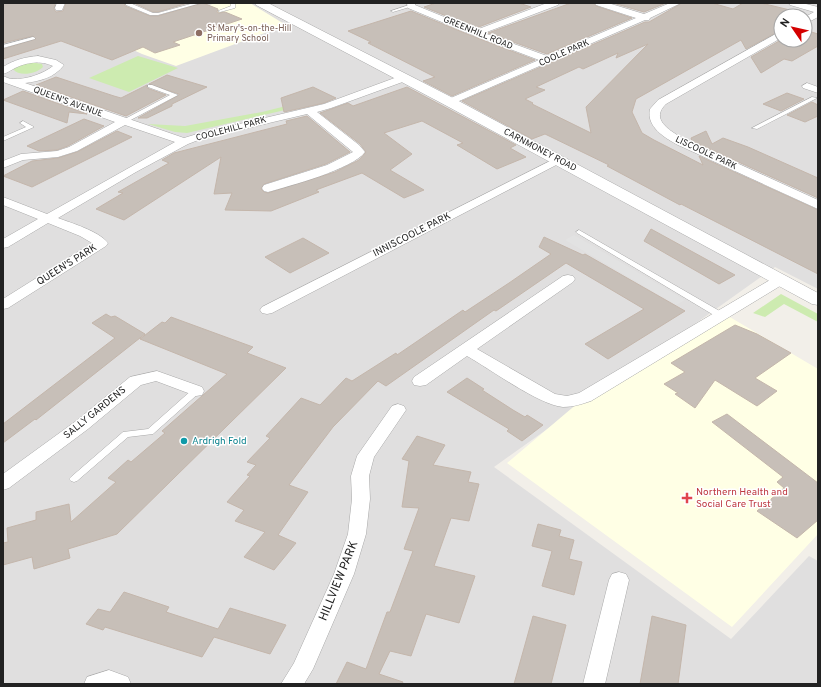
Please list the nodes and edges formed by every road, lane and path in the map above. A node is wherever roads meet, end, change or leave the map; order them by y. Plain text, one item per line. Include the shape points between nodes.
1 (131, 3) edge
2 (199, 3) edge
3 (233, 3) edge
4 (260, 3) edge
5 (555, 3) edge
6 (599, 3) edge
7 (677, 3) edge
8 (792, 3) edge
9 (411, 4) edge
10 (818, 10) edge
11 (220, 11) dead end
12 (393, 11) dead end
13 (646, 18) junction
14 (476, 33) junction
15 (33, 38) dead end
16 (773, 39) edge
17 (3, 47) edge
18 (548, 60) junction
19 (3, 71) edge
20 (404, 78) junction
21 (8, 80) edge
22 (150, 86) dead end
23 (807, 86) dead end
24 (817, 95) edge
25 (450, 102) junction
26 (308, 110) junction
27 (124, 122) junction
28 (23, 123) dead end
29 (755, 128) dead end
30 (3, 139) edge
31 (184, 142) junction
32 (558, 160) junction
33 (3, 165) edge
34 (268, 188) dead end
35 (3, 201) edge
36 (818, 205) edge
37 (48, 218) junction
38 (579, 232) dead end
39 (3, 244) edge
40 (568, 279) dead end
41 (780, 280) junction
42 (818, 300) edge
43 (3, 305) edge
44 (266, 310) dead end
45 (720, 315) junction
46 (467, 349) junction
47 (420, 380) dead end
48 (196, 391) joint
49 (398, 410) dead end
50 (74, 479) dead end
51 (3, 484) edge
52 (619, 580) dead end
53 (95, 684) edge
54 (120, 684) edge
55 (292, 684) edge
56 (594, 684) edge

1 - 2 lane via 128,4 158,14
3 - 11 lane via 232,7
4 - 20 street, CARNMONEY ROAD
5 - 14 street
6 - 13 street
7 - 13 street, COOLE PARK
8 - 10 street
9 - 12 lane
9 - 14 street, GREENHILL ROAD
13 - 18 street, COOLE PARK
14 - 18 street, GREENHILL ROAD
15 - 17 lane
16 - 36 street, LISCOOLE PARK via 662,102 655,109 654,116 666,134
18 - 25 street, COOLE PARK
19 - 21 street, QUEEN'S AVENUE via 12,64 28,60 50,60 60,65 46,75
20 - 25 street, CARNMONEY ROAD
20 - 26 street, COOLEHILL PARK via 343,101
21 - 27 street, QUEEN'S AVENUE
22 - 27 lane, QUEEN'S AVENUE via 175,95
23 - 24 street
24 - 29 lane
25 - 32 street, CARNMONEY ROAD
26 - 31 street, COOLEHILL PARK
26 - 34 street via 359,152 342,163
27 - 31 street, QUEEN'S AVENUE
27 - 33 street, QUEEN'S AVENUE via 73,149 58,154 21,157
28 - 30 lane via 31,127
31 - 37 street, COOLEHILL PARK
32 - 41 street, CARNMONEY ROAD
32 - 44 street, INNISCOOLE PARK
35 - 37 street, QUEEN'S PARK
37 - 39 street
37 - 43 street, QUEEN'S PARK via 85,233 101,243
38 - 45 lane
40 - 46 street
41 - 42 street, CARNMONEY ROAD
41 - 45 street
45 - 46 street via 585,397 572,402 549,398
46 - 47 street
48 - 50 lane via 150,432 126,434
48 - 51 street, SALLY GARDENS via 157,376 136,381
49 - 55 street, HILLVIEW PARK via 366,456 360,476 361,499 357,534 341,580 302,669
52 - 56 street
53 - 54 street via 109,680

